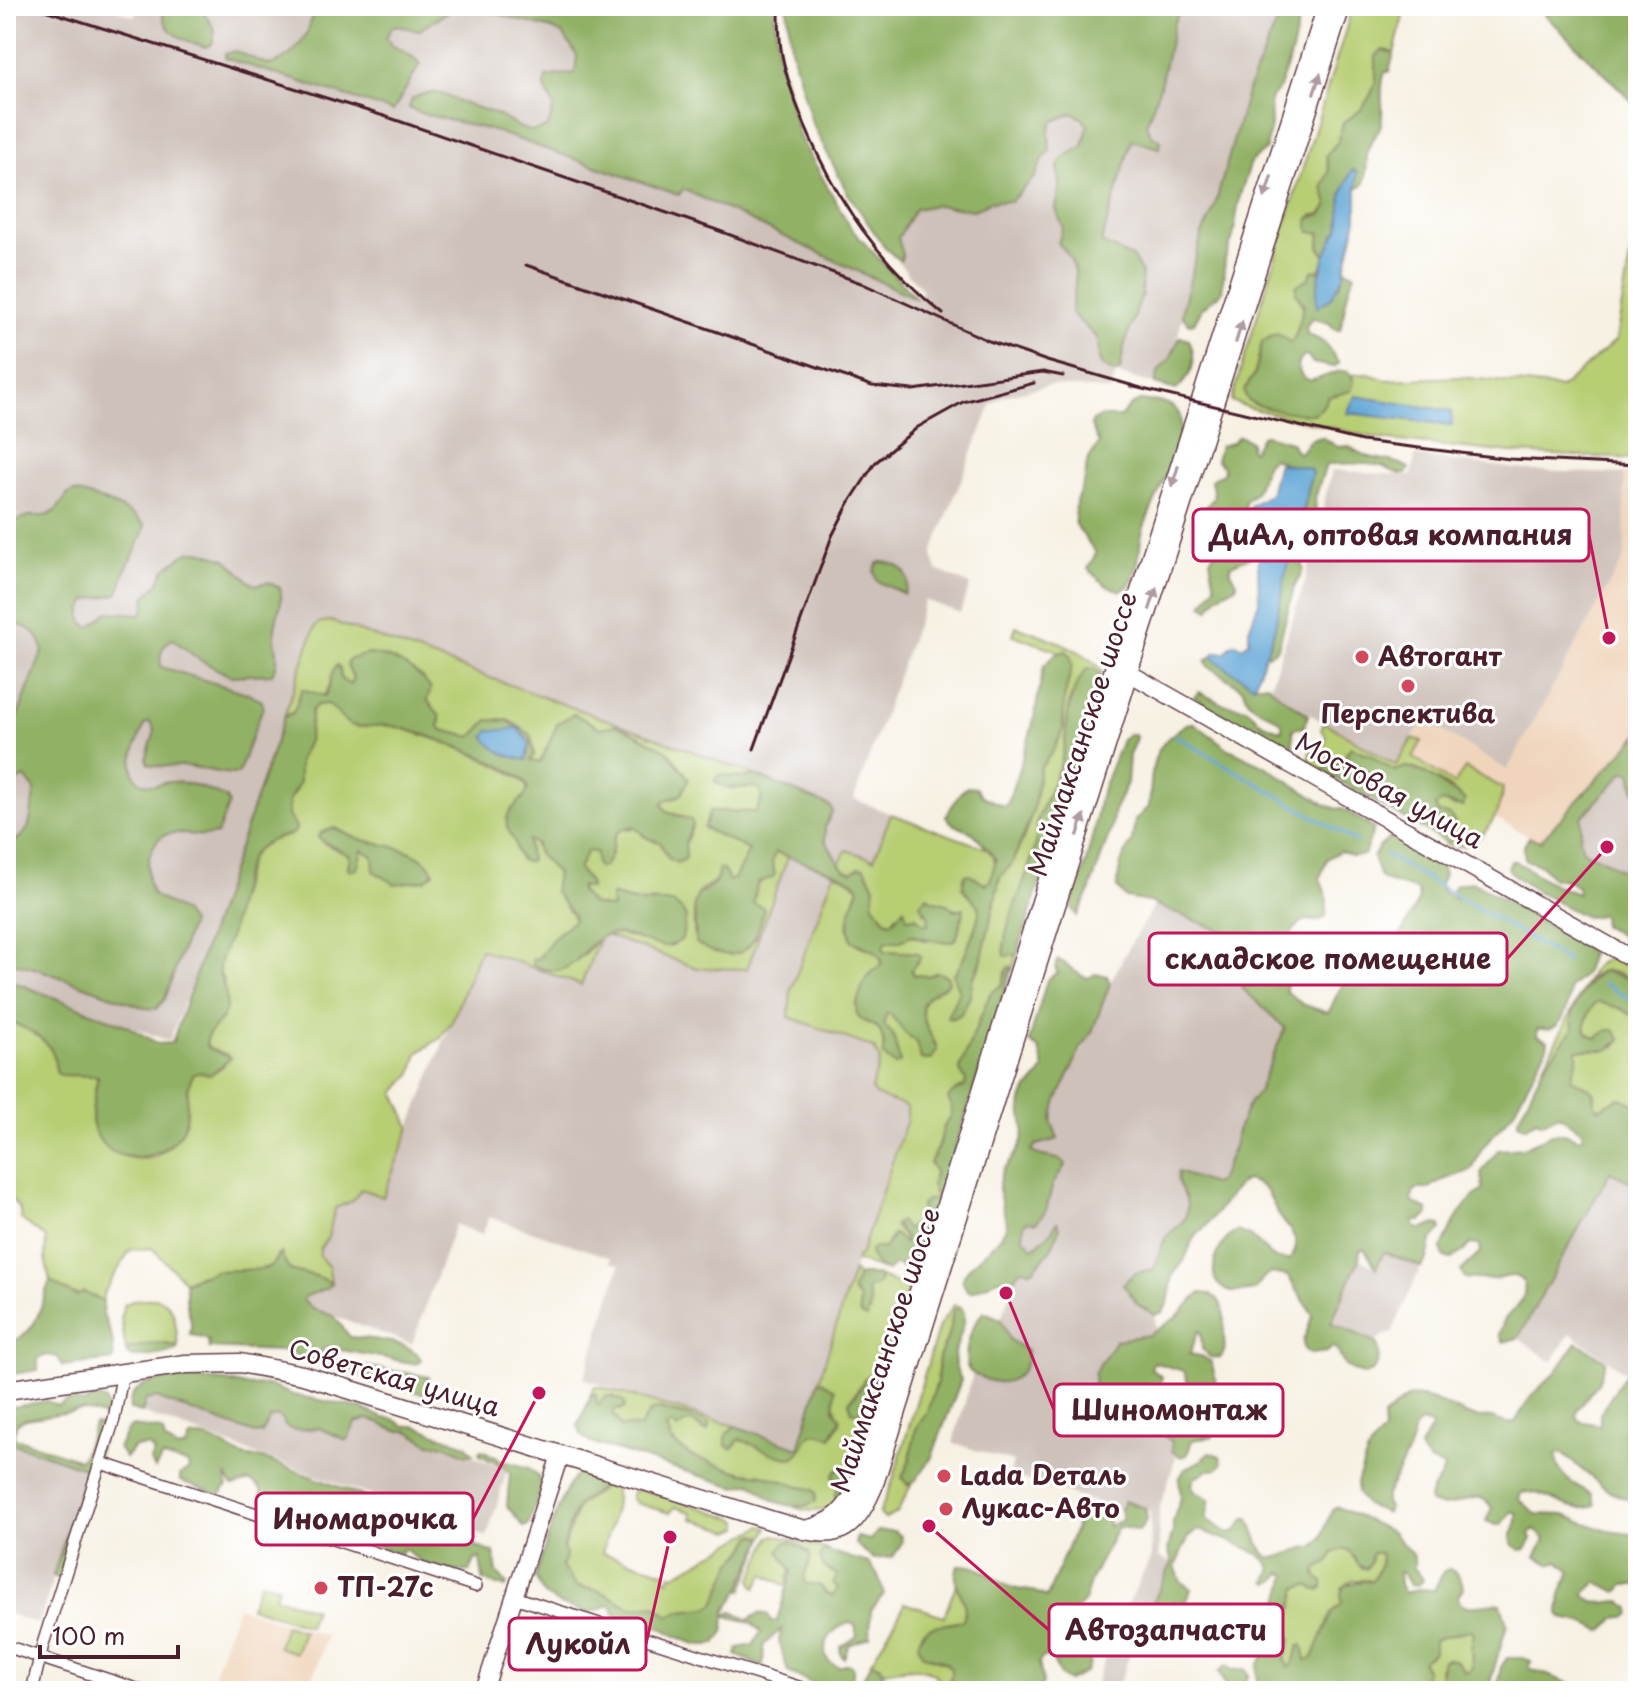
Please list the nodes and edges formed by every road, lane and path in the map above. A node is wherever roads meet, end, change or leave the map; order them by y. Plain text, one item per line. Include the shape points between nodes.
1 (1326, 6) edge
2 (1342, 6) edge
3 (1122, 669) junction
4 (1638, 962) edge
5 (123, 1372) junction
6 (6, 1390) edge
7 (560, 1455) junction
8 (101, 1463) junction
9 (804, 1530) joint
10 (476, 1586) dead end
11 (514, 1597) junction
12 (6, 1646) edge
13 (40, 1657) junction
14 (32, 1691) edge
15 (142, 1691) edge
16 (484, 1691) edge
17 (811, 1691) edge

1 -> 3 main road, Маймаксанское шоссе
3 -> 2 main road, Маймаксанское шоссе
3 - 4 main road, Мостовая улица
3 - 9 main road, Маймаксанское шоссе via 873,1487 862,1510 840,1531
5 - 6 main road, Советская улица
5 - 7 main road, Советская улица via 186,1364 253,1365 303,1375
5 - 8 street
7 - 9 main road, Советская улица
7 - 11 main road
8 - 10 street
8 - 13 street
11 - 16 main road
11 - 17 street
12 - 13 street
13 - 14 street
13 - 15 street

